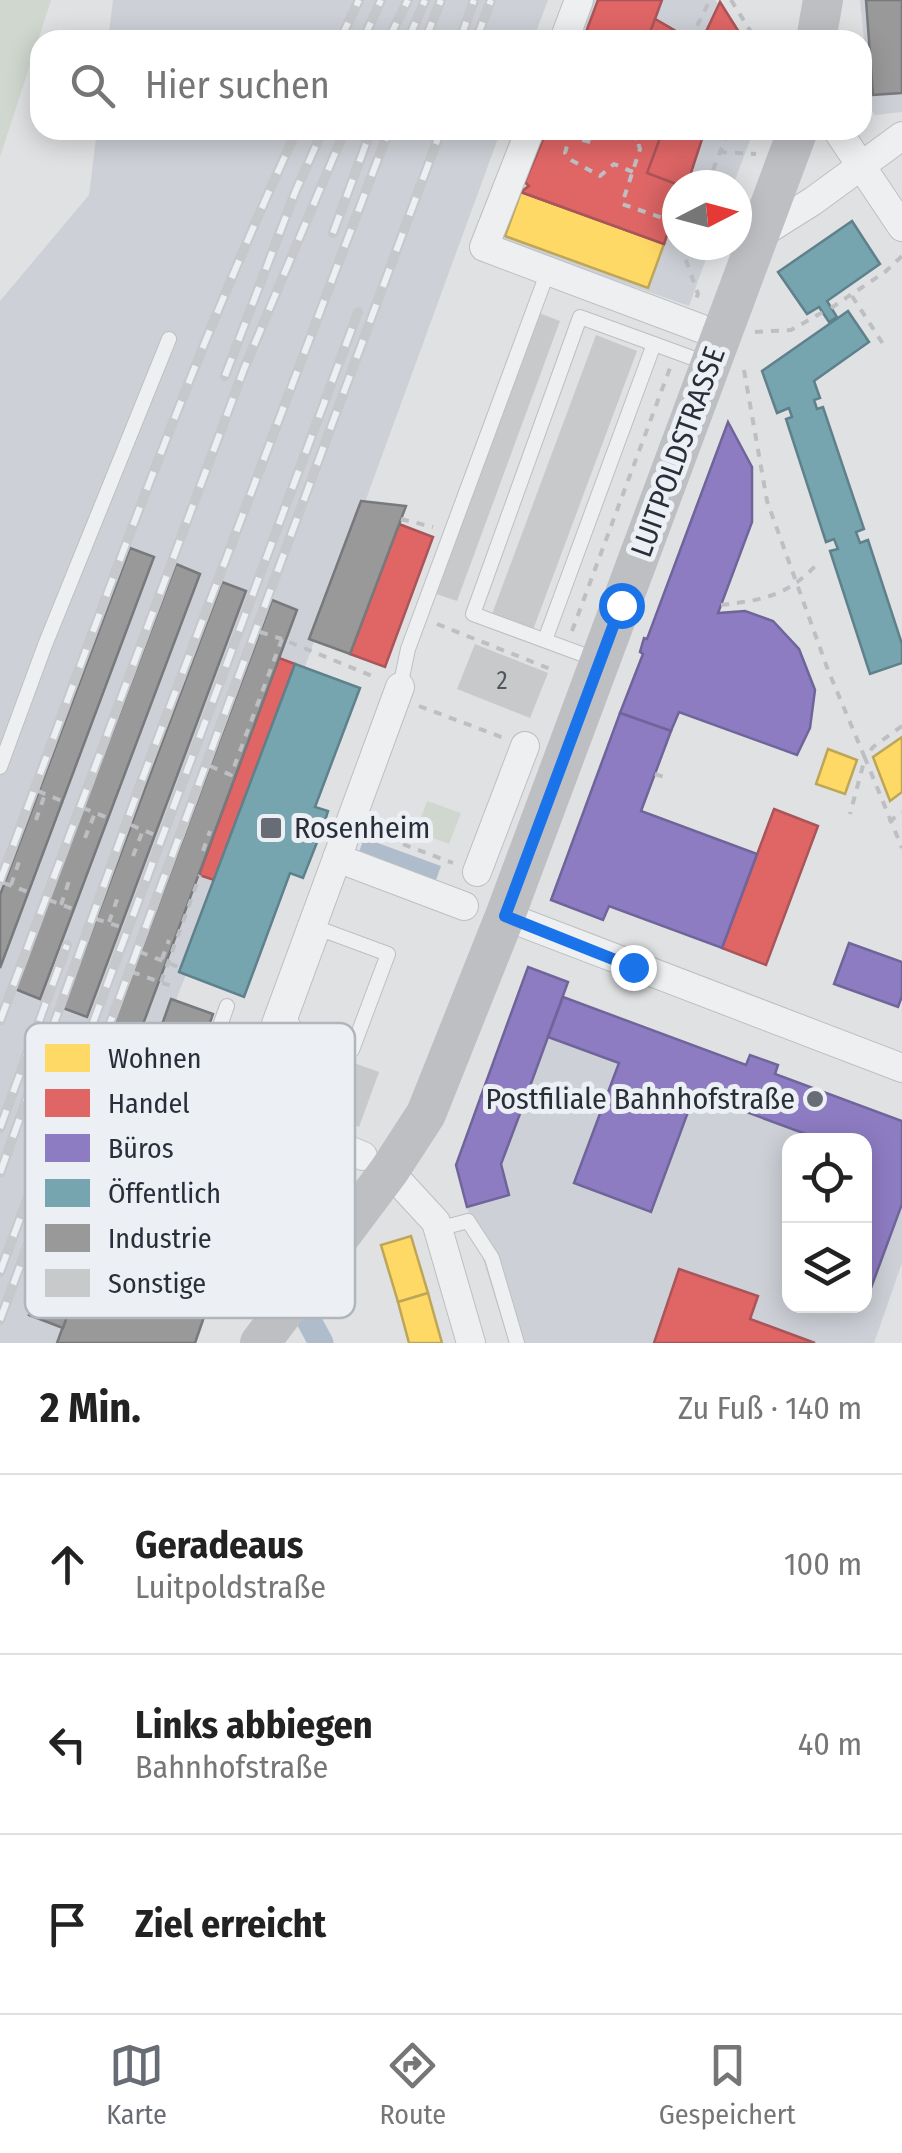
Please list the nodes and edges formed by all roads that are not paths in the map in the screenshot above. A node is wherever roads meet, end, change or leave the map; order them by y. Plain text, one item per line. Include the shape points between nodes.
1 (579, 0) edge
2 (568, 30) edge
3 (902, 136) edge
4 (528, 140) edge
5 (794, 140) edge
6 (844, 140) edge
7 (855, 140) edge
8 (861, 164) junction
9 (902, 227) edge
10 (759, 235) junction
11 (548, 271) junction
12 (719, 334) junction
13 (169, 339) dead end
14 (654, 344) junction
15 (545, 640) junction
16 (601, 660) junction
17 (392, 688) joint
18 (524, 746) road end
19 (0, 767) edge
20 (337, 858) junction
21 (477, 872) road end
22 (484, 911) junction
23 (227, 1006) dead end
24 (221, 1023) edge
25 (282, 1023) edge
26 (282, 1023) edge
27 (355, 1042) edge
28 (902, 1068) edge
29 (355, 1155) edge
30 (376, 1164) junction
31 (355, 1200) edge
32 (438, 1228) junction
33 (471, 1343) edge
34 (518, 1343) edge

1 - 2 street
3 - 8 street
4 - 11 street via 519,179 484,247
5 - 10 main road, LUITPOLDSTRASSE
6 - 8 street
7 - 8 street
8 - 9 street
8 - 10 street
10 - 12 main road, LUITPOLDSTRASSE
11 - 12 street
11 - 17 lane
12 - 14 lane
12 - 16 main road, LUITPOLDSTRASSE
13 - 19 lane
14 - 15 lane
14 - 15 lane via 580,317 554,387 473,614
15 - 16 lane
16 - 22 main road, LUITPOLDSTRASSE
17 - 20 street
18 - 21 street
20 - 22 street
20 - 25 street
22 - 28 street
22 - 30 main road, LUITPOLDSTRASSE via 426,1114
23 - 24 lane
26 - 27 lane via 324,930 388,954
29 - 30 street
30 - 31 main road, LUITPOLDSTRASSE
30 - 32 street
32 - 33 street
32 - 34 lane via 468,1221 492,1258

